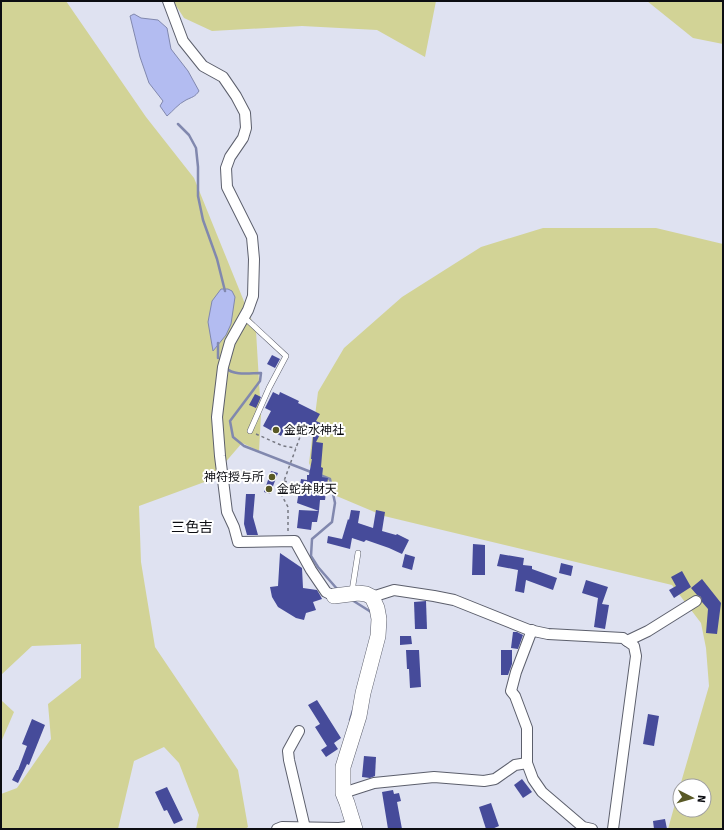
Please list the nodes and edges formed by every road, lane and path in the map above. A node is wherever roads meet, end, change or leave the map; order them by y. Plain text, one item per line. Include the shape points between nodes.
1 (168, 1) edge
2 (244, 317) junction
3 (250, 431) joint
4 (301, 434) dead end
5 (296, 448) junction
6 (284, 481) junction
7 (297, 484) dead end
8 (288, 541) junction
9 (358, 553) dead end
10 (352, 594) junction
11 (334, 596) joint
12 (372, 598) junction
13 (696, 601) dead end
14 (532, 630) junction
15 (627, 641) junction
16 (298, 731) dead end
17 (527, 763) junction
18 (344, 793) junction
19 (305, 828) junction
20 (354, 828) edge
21 (277, 829) edge
22 (592, 829) edge
23 (614, 829) edge

1 - 2 street via 183,41 203,66 223,77 245,112 246,128 243,138 226,168 227,187 252,237 253,296
2 - 3 lane via 286,356 268,388
2 - 8 street via 230,342 223,367 217,417 227,512 238,542
3 - 5 path via 283,446
4 - 5 path
5 - 6 path
6 - 7 path
6 - 8 path via 280,492 288,508
8 - 11 street via 295,541 326,592
9 - 10 lane
10 - 11 street
10 - 12 street via 366,594
12 - 14 street via 394,590 454,600
12 - 18 street via 380,620 378,636 359,716 343,767
13 - 15 street
14 - 15 street via 548,634 623,638
14 - 17 street via 511,691 527,728
15 - 23 street via 634,646 636,656
16 - 19 street via 288,751
17 - 18 street via 514,765 495,779 484,781 434,777 374,783
17 - 22 street via 532,779 542,792 583,827
18 - 20 street
19 - 20 street
19 - 21 street

